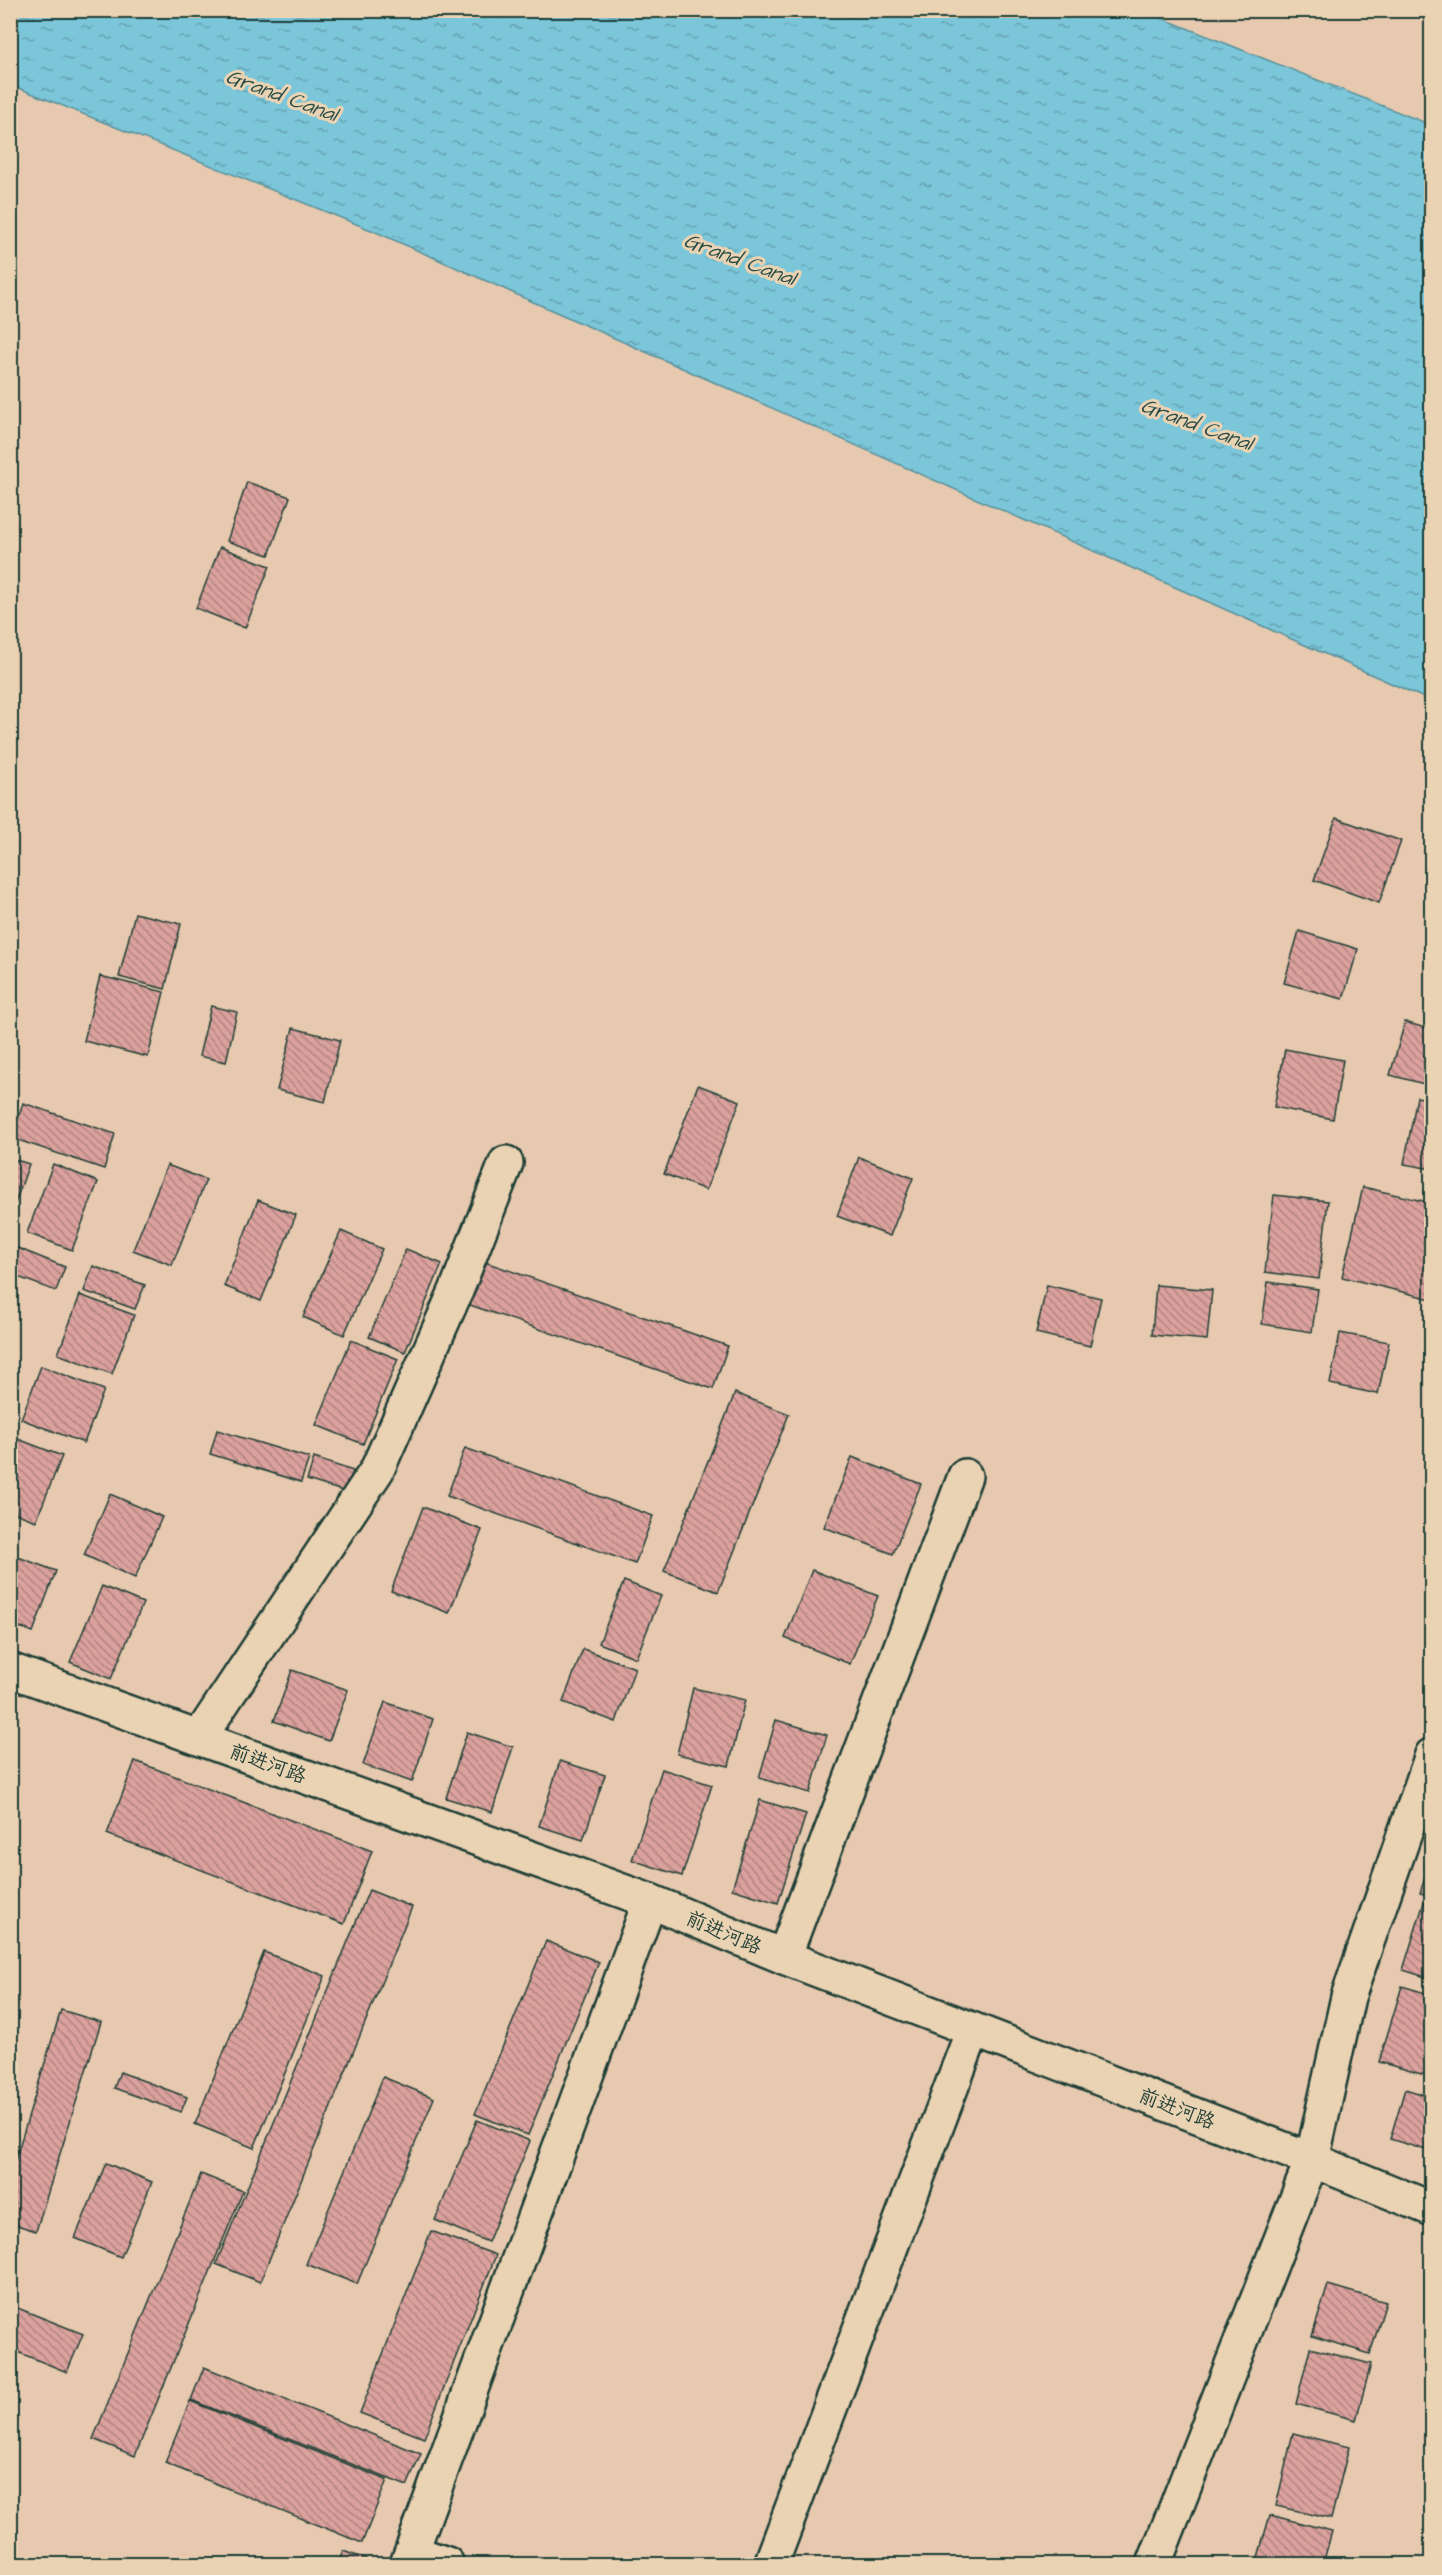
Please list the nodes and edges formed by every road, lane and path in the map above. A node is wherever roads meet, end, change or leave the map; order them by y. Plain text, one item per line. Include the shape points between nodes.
1 (506, 1163) dead end
2 (965, 1476) dead end
3 (10, 1670) edge
4 (199, 1738) junction
5 (1431, 1755) edge
6 (650, 1901) junction
7 (784, 1957) junction
8 (973, 2030) junction
9 (1312, 2160) junction
10 (1431, 2209) edge
11 (410, 2558) edge
12 (447, 2565) edge
13 (771, 2565) edge
14 (1154, 2565) edge

1 - 4 street via 456,1291 377,1470
2 - 7 street
3 - 4 street, 前进河路
4 - 6 street, 前进河路
5 - 9 street via 1348,1997
6 - 7 street, 前进河路
6 - 11 street
7 - 8 street, 前进河路
8 - 9 street, 前进河路
8 - 13 street
9 - 10 street, 前进河路
9 - 14 street
11 - 12 street

